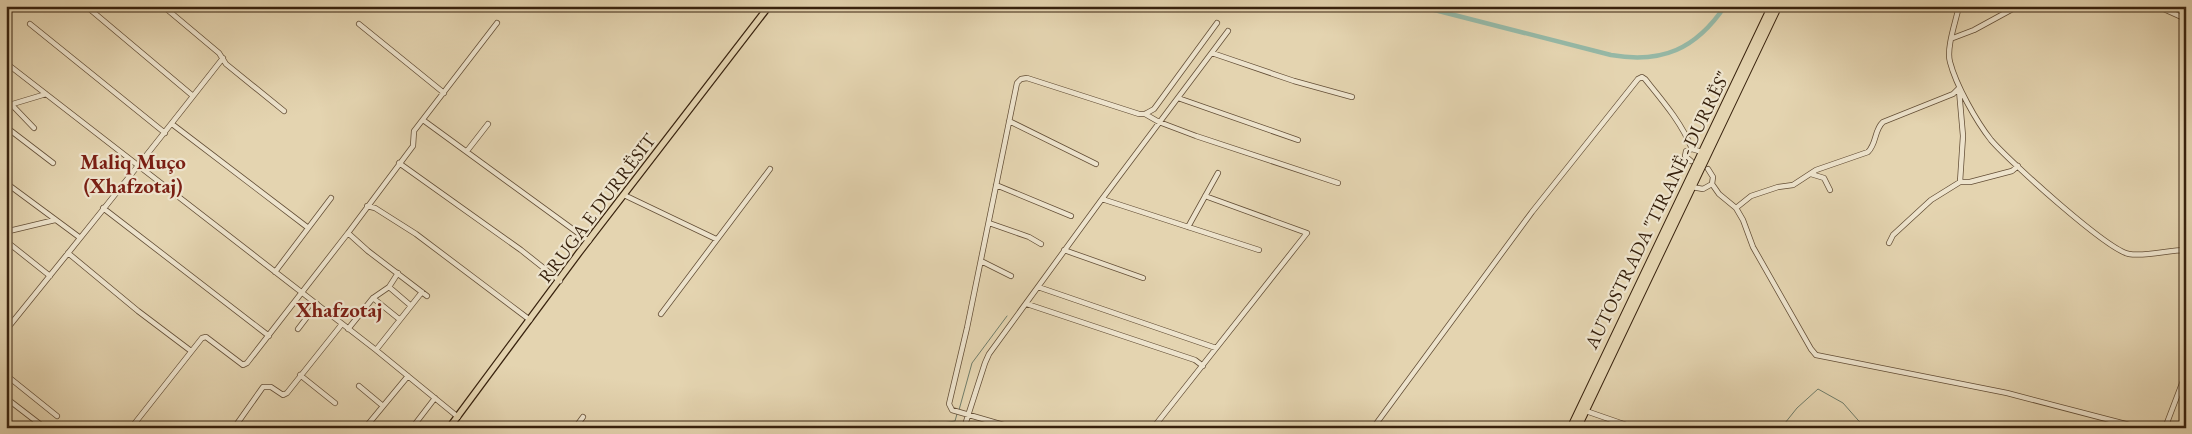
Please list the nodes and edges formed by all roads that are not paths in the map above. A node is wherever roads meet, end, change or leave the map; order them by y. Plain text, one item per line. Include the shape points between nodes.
1 (86, 6) edge
2 (163, 6) edge
3 (769, 6) edge
4 (1772, 6) edge
5 (1778, 6) edge
6 (1959, 6) edge
7 (2018, 6) edge
8 (2157, 6) edge
9 (2186, 19) edge
10 (497, 23) dead end
11 (30, 24) dead end
12 (359, 24) dead end
13 (1217, 24) dead end
14 (1228, 31) dead end
15 (1953, 38) junction
16 (1212, 53) junction
17 (222, 58) junction
18 (6, 63) edge
19 (1960, 88) junction
20 (444, 93) junction
21 (46, 94) junction
22 (193, 96) junction
23 (1352, 97) dead end
24 (1178, 98) junction
25 (8, 105) edge
26 (284, 111) dead end
27 (1145, 114) junction
28 (423, 120) junction
29 (1009, 121) junction
30 (1160, 122) junction
31 (172, 124) junction
32 (488, 124) dead end
33 (6, 127) edge
34 (34, 128) dead end
35 (165, 133) junction
36 (1298, 140) dead end
37 (1692, 149) junction
38 (467, 151) junction
39 (1702, 152) junction
40 (1691, 161) dead end
41 (53, 163) dead end
42 (400, 163) junction
43 (1096, 164) dead end
44 (139, 166) junction
45 (2018, 166) junction
46 (770, 169) dead end
47 (1708, 170) dead end
48 (1218, 173) dead end
49 (1811, 174) junction
50 (6, 182) edge
51 (1960, 182) junction
52 (1338, 183) dead end
53 (996, 184) junction
54 (1712, 184) junction
55 (1692, 188) junction
56 (1830, 190) dead end
57 (624, 194) junction
58 (1205, 196) junction
59 (331, 198) dead end
60 (1102, 199) junction
61 (367, 206) junction
62 (103, 208) junction
63 (1736, 208) junction
64 (1071, 216) dead end
65 (55, 220) junction
66 (989, 223) junction
67 (307, 227) junction
68 (1188, 227) junction
69 (9, 231) dead end
70 (348, 233) junction
71 (79, 237) junction
72 (716, 239) junction
73 (6, 241) edge
74 (589, 241) junction
75 (1889, 242) dead end
76 (1041, 244) dead end
77 (1064, 250) junction
78 (1259, 250) dead end
79 (2186, 250) edge
80 (68, 253) junction
81 (981, 261) junction
82 (275, 272) junction
83 (398, 273) junction
84 (50, 276) junction
85 (1012, 276) dead end
86 (1143, 278) dead end
87 (560, 281) junction
88 (389, 287) junction
89 (1038, 287) junction
90 (422, 292) junction
91 (303, 293) junction
92 (428, 296) dead end
93 (372, 298) junction
94 (317, 304) junction
95 (410, 304) junction
96 (1027, 304) junction
97 (661, 314) dead end
98 (399, 319) junction
99 (530, 320) junction
100 (342, 324) junction
101 (298, 329) dead end
102 (348, 329) junction
103 (6, 330) edge
104 (269, 336) junction
105 (1216, 348) junction
106 (376, 350) junction
107 (191, 351) junction
108 (1202, 366) junction
109 (2186, 373) edge
110 (6, 375) edge
111 (300, 375) junction
112 (408, 376) junction
113 (359, 386) dead end
114 (6, 398) edge
115 (435, 398) junction
116 (335, 402) dead end
117 (383, 406) junction
118 (1586, 411) junction
119 (968, 414) junction
120 (58, 416) dead end
121 (458, 417) junction
122 (583, 417) dead end
123 (6, 424) edge
124 (12, 428) edge
125 (45, 428) edge
126 (132, 428) edge
127 (234, 428) edge
128 (366, 428) edge
129 (412, 428) edge
130 (449, 428) edge
131 (575, 428) edge
132 (964, 428) edge
133 (1014, 428) edge
134 (1153, 428) edge
135 (1373, 428) edge
136 (1571, 428) edge
137 (1577, 428) edge
138 (1634, 428) edge
139 (2141, 428) edge
140 (2165, 428) edge

1 - 22 street
2 - 17 street
3 - 57 main road, RRUGA E DURRËSIT
4 - 39 highway, AUTOSTRADA "TIRANË - DURRËS"
5 - 55 highway, AUTOSTRADA "TIRANË - DURRËS"
6 - 15 street
7 - 15 street
8 - 9 street
10 - 20 street
11 - 35 street
12 - 20 street
13 - 27 street via 1154,109
14 - 16 street
15 - 19 street via 1950,61
16 - 23 street
16 - 24 street
17 - 22 street
17 - 26 street
18 - 21 street
19 - 45 street via 1990,139
19 - 49 street via 1953,94 1883,122 1868,152
19 - 51 street via 1963,136
20 - 28 street
21 - 25 street
21 - 44 street
22 - 31 street
24 - 30 street
24 - 36 street
25 - 34 street
27 - 29 street via 1027,78 1017,82
27 - 30 street
28 - 38 street
28 - 42 street via 414,131 413,146
29 - 43 street
29 - 53 street
30 - 52 street
30 - 60 street
31 - 35 street
31 - 67 street
32 - 38 street
33 - 41 street
35 - 44 street
37 - 39 street
37 - 40 street via 1685,153
37 - 135 street via 1664,102 1645,79 1638,79 1532,212
38 - 74 street
39 - 136 highway, AUTOSTRADA "TIRANË - DURRËS"
42 - 61 street
42 - 87 street
44 - 62 street
44 - 82 street
45 - 51 street via 2004,173
45 - 79 street via 2122,251 2137,254
46 - 72 street
47 - 54 street via 1713,177
48 - 58 street
49 - 56 street via 1824,178
49 - 63 street via 1793,185 1778,186 1751,196
50 - 65 street
51 - 75 street via 1931,200
53 - 64 street
53 - 66 street
54 - 55 street
54 - 63 street
55 - 118 highway, AUTOSTRADA "TIRANË - DURRËS"
57 - 72 street
57 - 74 main road, RRUGA E DURRËSIT
58 - 68 street
58 - 105 street via 1307,233
59 - 67 street
60 - 68 street
60 - 77 street
61 - 70 street
61 - 99 street via 416,234
62 - 71 street
62 - 104 street
63 - 139 street via 1753,247 1816,355 2007,393
65 - 69 street
65 - 71 street
66 - 76 street
66 - 81 street
67 - 82 street
68 - 78 street
70 - 83 street
70 - 91 street
71 - 80 street
72 - 97 street
73 - 84 street
74 - 87 main road, RRUGA E DURRËSIT
77 - 86 street
77 - 89 street
80 - 84 street
80 - 107 street
81 - 85 street
81 - 119 street via 949,404 951,409
82 - 91 street
83 - 88 street
83 - 90 street
84 - 103 street
87 - 99 main road, RRUGA E DURRËSIT
88 - 93 street
88 - 95 street
89 - 96 street
89 - 105 street
90 - 92 street
90 - 95 street
91 - 94 street
91 - 104 street
93 - 98 street
93 - 102 street
94 - 100 street
94 - 101 street
95 - 98 street
96 - 108 street via 1195,360
96 - 119 street via 985,362
98 - 106 street
99 - 121 main road, RRUGA E DURRËSIT
100 - 102 street
100 - 111 street
102 - 106 street
104 - 107 street via 245,365 206,337 200,339
105 - 108 street
106 - 112 street
107 - 126 street
108 - 134 street
109 - 140 street
110 - 120 street
111 - 116 street
111 - 127 street via 285,395 269,386 263,387
112 - 115 street
112 - 117 street
113 - 117 street
114 - 125 street
115 - 121 street
115 - 129 street
117 - 128 street
118 - 137 highway, AUTOSTRADA "TIRANË - DURRËS"
118 - 138 street
119 - 132 street
119 - 133 street
121 - 130 main road, RRUGA E DURRËSIT
122 - 131 street
123 - 124 street

